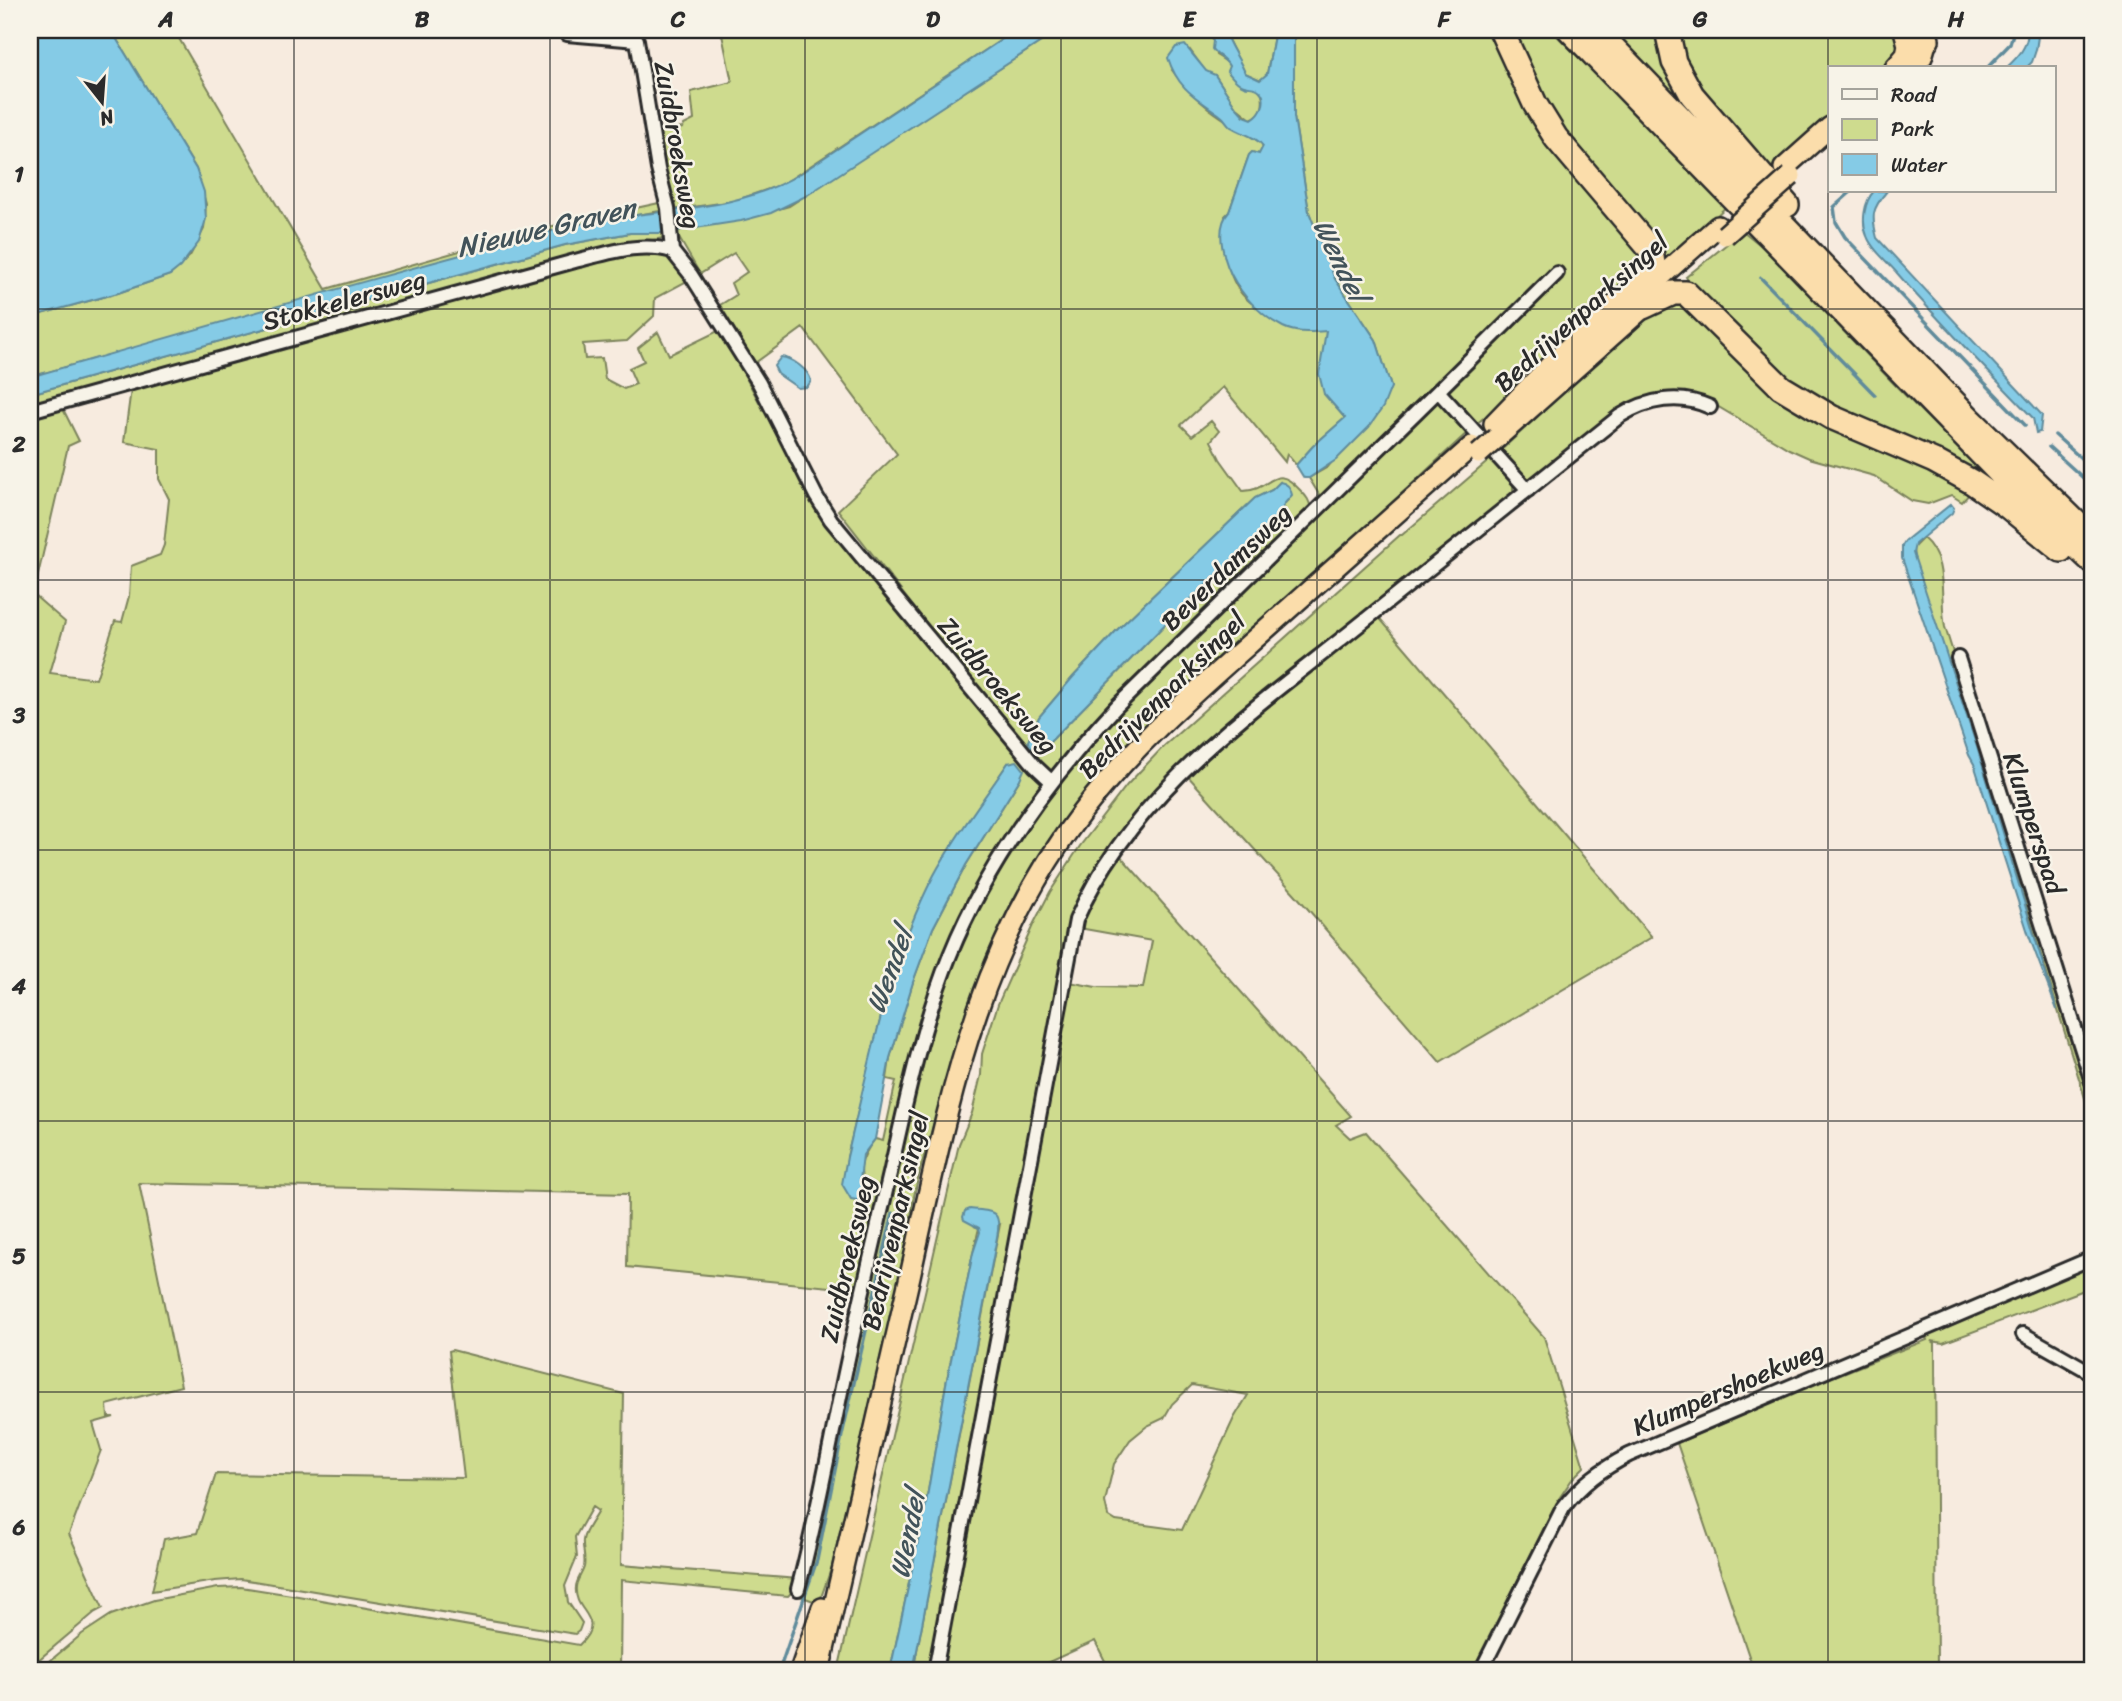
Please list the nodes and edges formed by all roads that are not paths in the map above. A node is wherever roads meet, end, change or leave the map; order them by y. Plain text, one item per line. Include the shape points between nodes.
1 (567, 30) edge
2 (1501, 30) edge
3 (1570, 30) edge
4 (1596, 30) edge
5 (1667, 30) edge
6 (1916, 35) edge
7 (1897, 66) edge
8 (1914, 66) edge
9 (1828, 129) edge
10 (1828, 142) edge
11 (1788, 172) junction
12 (1721, 230) junction
13 (672, 251) junction
14 (1557, 273) dead end
15 (1643, 307) junction
16 (1869, 314) junction
17 (1438, 391) junction
18 (1710, 407) dead end
19 (30, 411) edge
20 (1494, 430) junction
21 (1475, 450) junction
22 (1528, 489) junction
23 (2092, 538) edge
24 (2092, 561) edge
25 (2092, 572) edge
26 (1958, 657) dead end
27 (1052, 782) junction
28 (2092, 1082) edge
29 (2092, 1258) edge
30 (2023, 1334) dead end
31 (2092, 1373) edge
32 (846, 1553) junction
33 (798, 1589) dead end
34 (800, 1671) edge
35 (819, 1671) edge
36 (831, 1671) edge
37 (935, 1671) edge
38 (1481, 1671) edge

1 - 13 street, Zuidbroeksweg via 566,34 637,40
2 - 20 highway via 1556,138 1648,245 1654,260 1646,278 1556,362
3 - 24 highway via 2020,494
4 - 16 highway
5 - 16 highway via 1674,62 1692,95 1807,229
6 - 7 highway
6 - 8 highway via 1922,57
9 - 11 highway, Bedrijvenparksingel
10 - 11 highway, Bedrijvenparksingel
11 - 12 highway, Bedrijvenparksingel, bridge
12 - 15 highway, Bedrijvenparksingel
12 - 20 highway, Bedrijvenparksingel
13 - 19 street, Stokkelersweg via 641,247 575,261
13 - 27 street, Zuidbroeksweg via 759,383 831,520
14 - 17 street, Beverdamsweg
15 - 20 highway, Bedrijvenparksingel
15 - 25 highway via 1673,293 1690,296 1781,387 1831,417 1972,482
16 - 23 highway
17 - 22 street
17 - 27 street, Beverdamsweg via 1118,706
18 - 22 street via 1679,399 1642,404 1620,416
20 - 21 highway, Bedrijvenparksingel
21 - 32 highway, Bedrijvenparksingel via 1234,657 1138,748 1082,812 1032,888 992,969 963,1053
21 - 36 highway, Bedrijvenparksingel via 1159,741 1077,838 1022,929 986,1016 965,1088
22 - 37 street via 1203,753 1150,806 1088,894 1076,920
26 - 28 street, Klumperspad
27 - 33 street, Zuidbroeksweg via 980,892 932,1004 912,1070
29 - 38 street, Klumpershoekweg via 1629,1455 1596,1474 1563,1508
30 - 31 street
32 - 34 highway
32 - 35 highway, Bedrijvenparksingel

